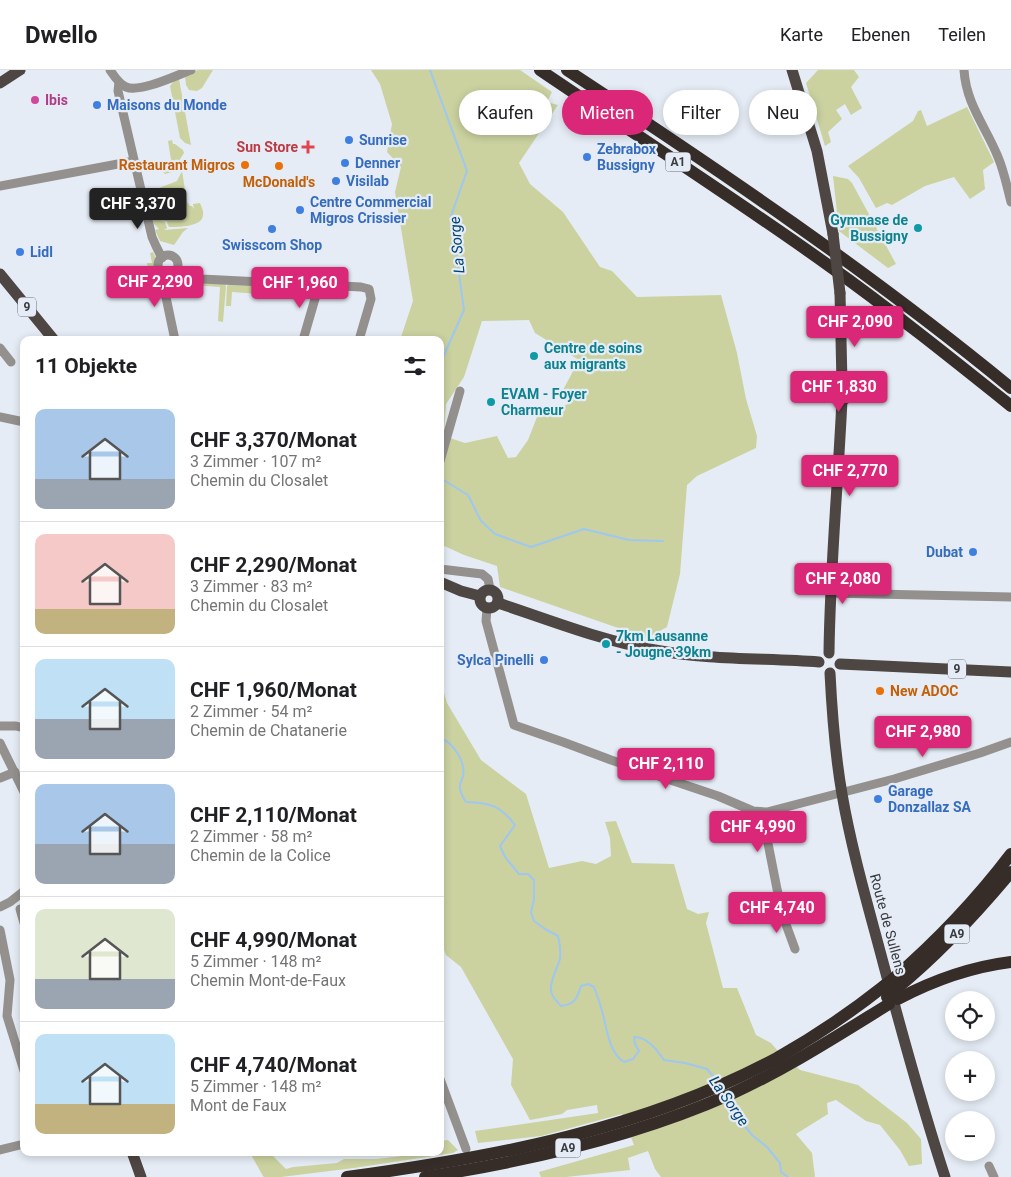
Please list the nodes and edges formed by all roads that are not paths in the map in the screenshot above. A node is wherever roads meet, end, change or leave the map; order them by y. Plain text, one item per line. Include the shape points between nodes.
1 (6, 70) edge
2 (20, 70) edge
3 (110, 70) edge
4 (191, 70) edge
5 (540, 70) edge
6 (568, 70) edge
7 (964, 70) edge
8 (796, 71) edge
9 (0, 74) edge
10 (119, 82) junction
11 (0, 83) edge
12 (129, 88) junction
13 (122, 108) junction
14 (134, 161) junction
15 (0, 186) edge
16 (1011, 202) edge
17 (162, 258) junction
18 (176, 271) junction
19 (0, 274) edge
20 (164, 274) junction
21 (319, 285) junction
22 (51, 336) edge
23 (174, 336) edge
24 (304, 336) edge
25 (360, 336) edge
26 (0, 348) edge
27 (11, 362) dead end
28 (1011, 388) edge
29 (991, 390) junction
30 (460, 391) dead end
31 (1011, 406) edge
32 (1011, 412) edge
33 (0, 417) edge
34 (20, 421) edge
35 (459, 426) dead end
36 (448, 431) junction
37 (444, 446) edge
38 (444, 570) edge
39 (444, 584) edge
40 (485, 592) junction
41 (830, 593) junction
42 (1011, 597) edge
43 (498, 603) junction
44 (487, 608) junction
45 (829, 653) junction
46 (819, 662) junction
47 (840, 664) junction
48 (1011, 672) edge
49 (830, 673) junction
50 (0, 726) edge
51 (20, 727) edge
52 (1011, 742) edge
53 (0, 743) edge
54 (15, 772) junction
55 (0, 778) edge
56 (20, 783) edge
57 (841, 793) junction
58 (762, 812) junction
59 (1011, 854) edge
60 (1011, 872) edge
61 (20, 894) edge
62 (0, 907) edge
63 (0, 930) edge
64 (795, 948) dead end
65 (1011, 962) edge
66 (891, 992) junction
67 (20, 1058) edge
68 (444, 1091) edge
69 (20, 1145) edge
70 (0, 1149) edge
71 (466, 1149) dead end
72 (133, 1156) edge
73 (989, 1166) dead end
74 (141, 1177) edge
75 (348, 1177) edge
76 (425, 1177) edge
77 (945, 1177) edge
78 (994, 1177) edge

1 - 9 main road
2 - 11 main road
3 - 10 street
4 - 12 street via 141,88
5 - 29 highway, A1 via 828,265
6 - 28 highway, A1 via 843,258
7 - 16 street via 971,101 998,157
8 - 41 main road, bridge via 833,234 840,293 842,384 837,385 833,392 842,400
10 - 12 street
10 - 13 street
12 - 13 street
13 - 14 street
14 - 15 street
14 - 17 street via 152,237
17 - 18 street via 174,258 178,262
17 - 20 street via 158,267
18 - 20 street
18 - 21 street via 202,279
19 - 22 main road, 9
20 - 23 street
21 - 24 street
21 - 25 street via 369,289 371,299
26 - 27 street
29 - 31 highway, A1
29 - 32 highway
30 - 36 street
33 - 34 street
35 - 36 street
36 - 37 street
38 - 40 street via 482,574 488,579
39 - 40 main road via 461,591
40 - 43 main road via 493,590
40 - 44 main road via 480,599
41 - 42 street
41 - 45 main road
43 - 44 main road
43 - 46 main road via 604,638 654,650
44 - 58 street via 486,622 514,725
45 - 46 main road
45 - 47 main road via 837,656
46 - 49 main road via 821,669
47 - 48 main road, 9
47 - 49 main road
49 - 57 main road, Route de Sullens
50 - 51 street
52 - 57 street
53 - 54 street
54 - 55 street
54 - 56 street
57 - 58 street
57 - 77 main road, Route de Sullens via 899,1022
58 - 64 street via 776,889
59 - 66 highway, A9 via 982,891 910,964
60 - 66 highway, A9 via 930,960
61 - 62 street
63 - 67 street via 10,980 7,1016
65 - 66 highway
66 - 75 highway, A9 via 777,1058 726,1083 627,1119 502,1152
66 - 76 highway, A9 via 840,1034 761,1080 715,1100 595,1141
68 - 71 street
69 - 70 street
72 - 74 main road
73 - 78 street

